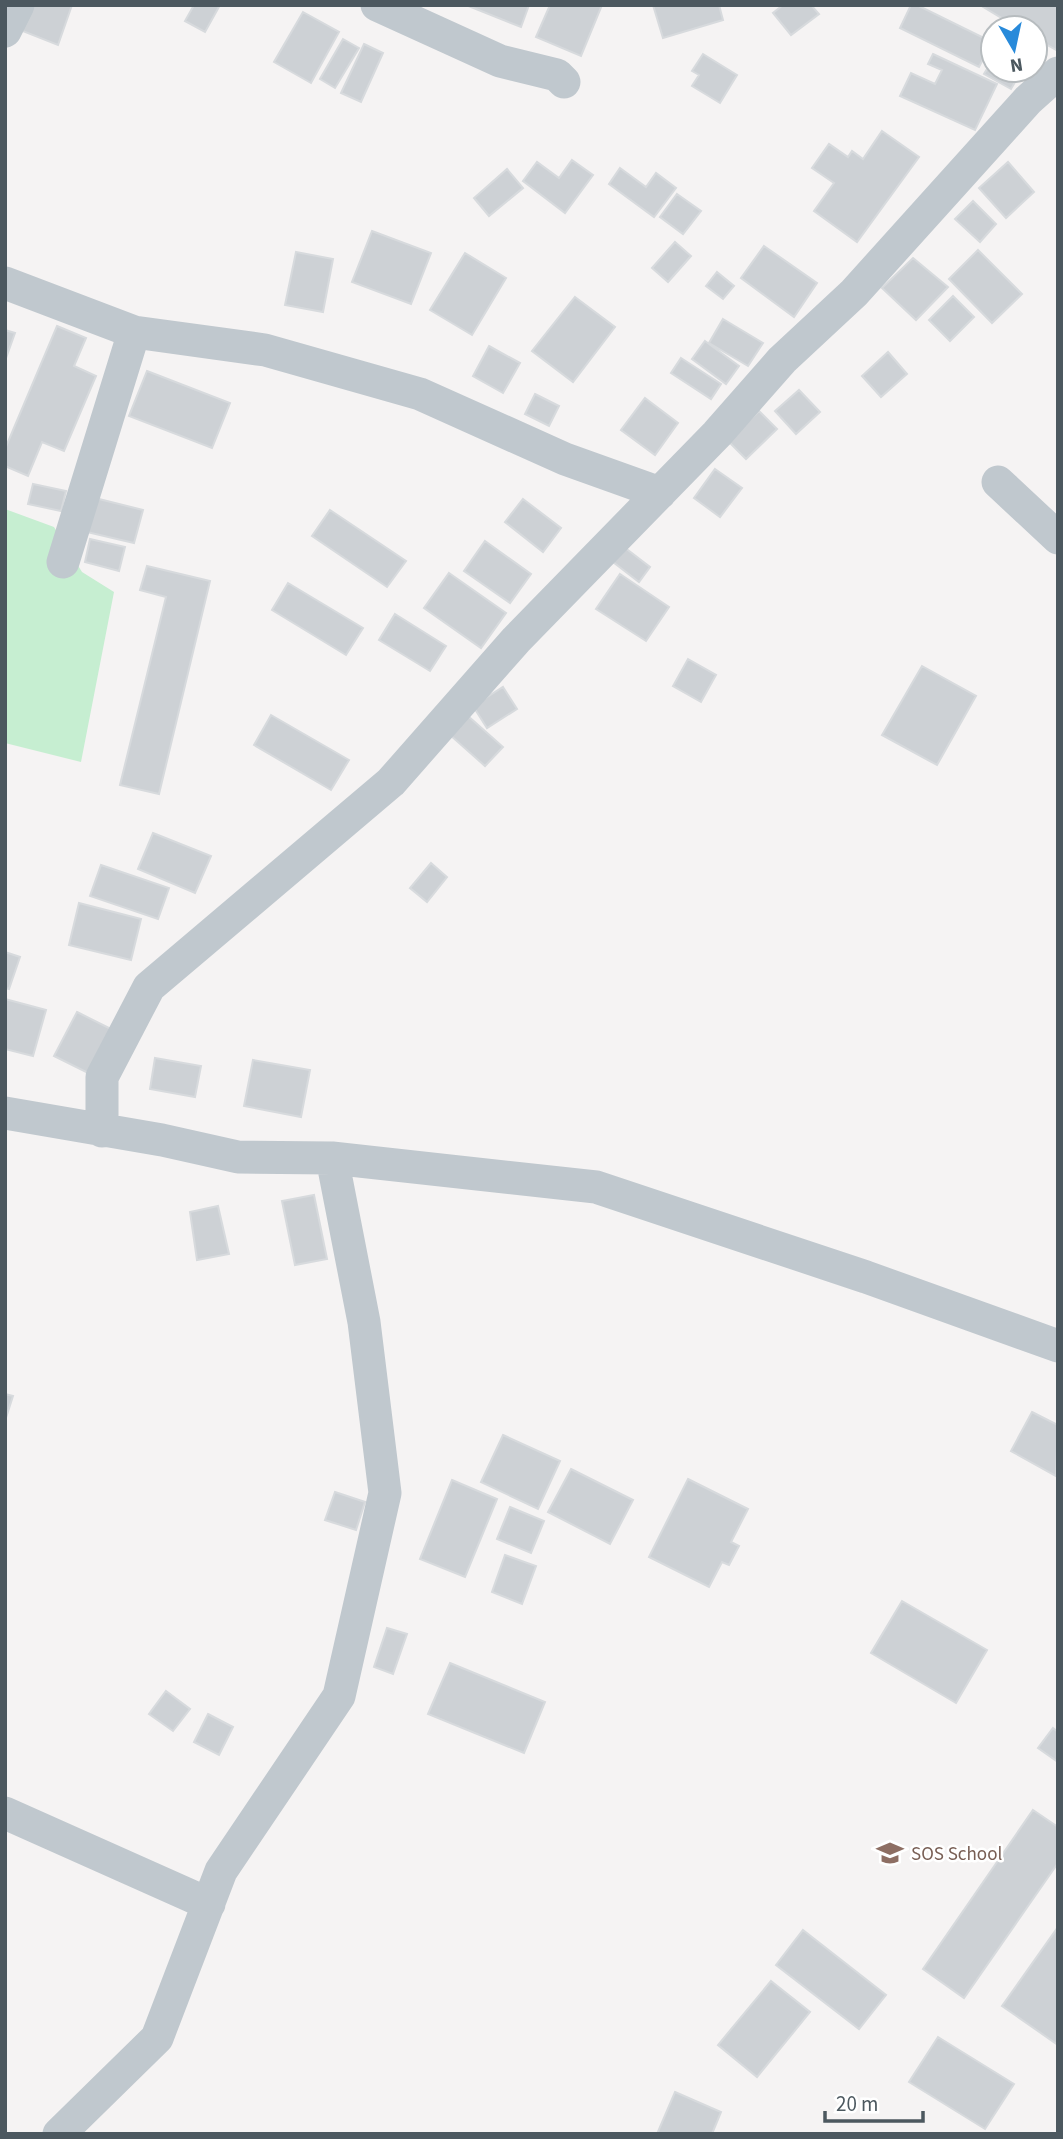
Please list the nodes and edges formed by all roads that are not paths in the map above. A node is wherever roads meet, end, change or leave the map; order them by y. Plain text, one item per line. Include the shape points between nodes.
1 (18, 5) edge
2 (377, 5) edge
3 (5, 31) edge
4 (1058, 73) edge
5 (564, 82) dead end
6 (5, 283) edge
7 (134, 332) junction
8 (998, 482) dead end
9 (660, 492) junction
10 (1058, 538) edge
11 (63, 562) dead end
12 (5, 1113) edge
13 (102, 1131) junction
14 (332, 1158) junction
15 (1058, 1346) edge
16 (5, 1813) edge
17 (209, 1903) junction
18 (60, 2134) edge

1 - 3 street
2 - 5 street via 500,61 557,75
4 - 9 street via 1028,100 854,293 782,360
6 - 7 street
7 - 9 street via 265,351 420,394 565,459
7 - 11 street
8 - 10 street
9 - 13 street via 516,640 391,782 149,987 103,1077
12 - 13 street
13 - 14 street via 238,1157
14 - 15 street via 596,1187 866,1276
14 - 17 street via 364,1322 385,1493 339,1696 222,1871
16 - 17 street
17 - 18 street via 157,2038

